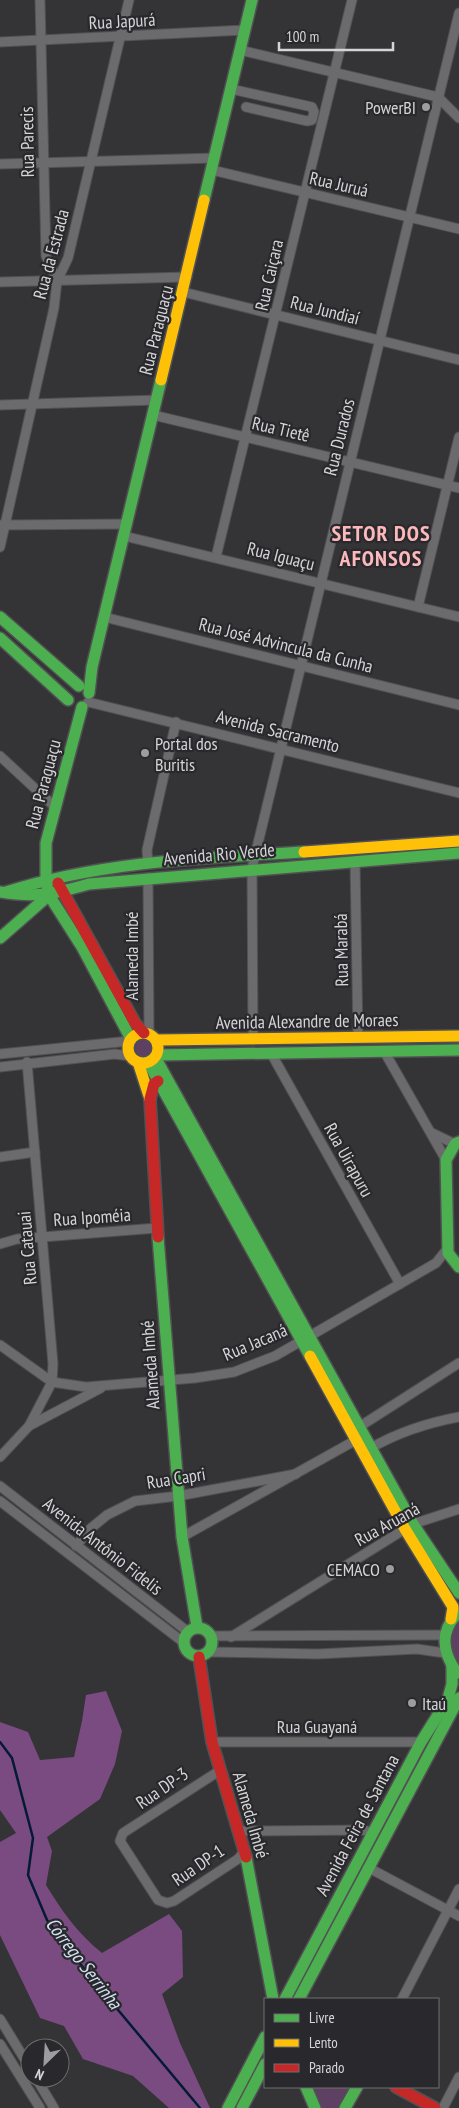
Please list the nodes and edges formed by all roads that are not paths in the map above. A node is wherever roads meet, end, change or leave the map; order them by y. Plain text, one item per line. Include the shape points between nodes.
1 (40, 0) edge
2 (129, 0) edge
3 (252, 0) edge
4 (352, 0) edge
5 (459, 13) edge
6 (245, 30) junction
7 (122, 38) junction
8 (41, 41) junction
9 (0, 42) edge
10 (240, 50) junction
11 (334, 72) junction
12 (231, 89) junction
13 (438, 97) junction
14 (246, 107) dead end
15 (459, 118) edge
16 (215, 158) junction
17 (92, 161) junction
18 (44, 163) junction
19 (0, 164) edge
20 (212, 170) junction
21 (305, 193) junction
22 (409, 217) junction
23 (459, 229) edge
24 (186, 277) junction
25 (57, 281) junction
26 (0, 282) edge
27 (183, 292) junction
28 (276, 315) junction
29 (379, 340) junction
30 (459, 360) edge
31 (157, 400) junction
32 (31, 404) junction
33 (0, 405) edge
34 (153, 415) junction
35 (459, 436) edge
36 (247, 438) junction
37 (350, 462) junction
38 (447, 485) junction
39 (459, 488) edge
40 (3, 525) edge
41 (125, 530) junction
42 (0, 547) edge
43 (216, 557) junction
44 (320, 583) junction
45 (418, 607) junction
46 (0, 617) edge
47 (459, 617) edge
48 (104, 618) junction
49 (0, 638) edge
50 (300, 664) junction
51 (68, 700) junction
52 (82, 700) junction
53 (459, 705) edge
54 (176, 722) junction
55 (280, 748) junction
56 (0, 756) edge
57 (459, 793) edge
58 (56, 808) junction
59 (459, 841) edge
60 (459, 854) edge
61 (256, 855) junction
62 (356, 861) junction
63 (148, 864) junction
64 (252, 868) junction
65 (148, 878) junction
66 (51, 880) junction
67 (3, 892) edge
68 (62, 892) junction
69 (49, 895) junction
70 (0, 938) edge
71 (150, 1036) junction
72 (459, 1036) edge
73 (358, 1038) junction
74 (130, 1040) junction
75 (253, 1040) junction
76 (459, 1050) edge
77 (384, 1051) junction
78 (271, 1053) junction
79 (0, 1054) edge
80 (146, 1058) junction
81 (26, 1062) junction
82 (0, 1067) edge
83 (158, 1081) junction
84 (150, 1099) junction
85 (432, 1133) junction
86 (458, 1142) edge
87 (35, 1152) junction
88 (0, 1156) edge
89 (446, 1160) junction
90 (157, 1228) junction
91 (43, 1237) junction
92 (0, 1244) edge
93 (448, 1248) junction
94 (436, 1263) junction
95 (456, 1264) edge
96 (400, 1284) junction
97 (304, 1339) junction
98 (0, 1346) edge
99 (459, 1363) edge
100 (169, 1380) junction
101 (52, 1382) junction
102 (104, 1386) junction
103 (459, 1417) edge
104 (29, 1426) junction
105 (359, 1427) junction
106 (356, 1440) junction
107 (371, 1448) junction
108 (0, 1457) edge
109 (296, 1474) junction
110 (0, 1486) edge
111 (178, 1496) junction
112 (0, 1501) edge
113 (459, 1509) edge
114 (409, 1526) junction
115 (182, 1537) junction
116 (76, 1546) junction
117 (446, 1584) junction
118 (459, 1593) edge
119 (455, 1616) edge
120 (189, 1633) junction
121 (444, 1635) junction
122 (211, 1636) junction
123 (231, 1637) junction
124 (318, 1637) junction
125 (445, 1653) junction
126 (204, 1654) junction
127 (318, 1654) junction
128 (455, 1670) edge
129 (459, 1698) edge
130 (212, 1742) junction
131 (421, 1742) junction
132 (219, 1771) junction
133 (238, 1831) junction
134 (372, 1833) junction
135 (245, 1851) junction
136 (369, 1868) junction
137 (459, 1889) edge
138 (167, 1903) joint
139 (447, 1911) junction
140 (459, 1916) edge
141 (270, 1982) junction
142 (273, 1998) edge
143 (278, 1998) edge
144 (286, 1998) edge
145 (300, 1998) edge
146 (403, 1998) edge
147 (0, 2019) edge
148 (264, 2039) edge
149 (0, 2044) edge
150 (20, 2052) edge
151 (264, 2066) edge
152 (459, 2077) edge
153 (42, 2088) edge
154 (306, 2088) edge
155 (356, 2088) edge
156 (398, 2088) edge
157 (40, 2108) edge
158 (54, 2108) edge
159 (228, 2108) edge
160 (242, 2108) edge
161 (315, 2108) edge
162 (346, 2108) edge
163 (435, 2108) edge
164 (443, 2108) edge

1 - 8 street, Rua Parecis
2 - 7 street, Rua da Estrada
3 - 6 main road, Rua Paraguaçu
4 - 11 street, Rua Caiçara
5 - 13 street, Rua Durados
6 - 7 street, Rua Japurá
6 - 10 main road, Rua Paraguaçu
7 - 8 street, Rua Japurá
7 - 17 street, Rua da Estrada
8 - 9 street, Rua Japurá
8 - 18 street, Rua Parecis
10 - 11 street
10 - 12 main road, Rua Paraguaçu
11 - 13 street
11 - 21 street, Rua Caiçara
12 - 14 street via 312,108 314,112 312,120 307,122
12 - 16 main road, Rua Paraguaçu
13 - 15 street
13 - 22 street, Rua Durados
16 - 17 street
16 - 20 main road, Rua Paraguaçu
17 - 18 street
17 - 25 street, Rua da Estrada via 68,258
18 - 19 street
18 - 25 street, Rua Parecis via 46,256
20 - 21 street, Rua Juruá
20 - 24 main road, Rua Paraguaçu
21 - 22 street, Rua Juruá
21 - 28 street, Rua Caiçara
22 - 23 street, Rua Juruá
22 - 29 street, Rua Durados
24 - 25 street
24 - 27 main road, Rua Paraguaçu
25 - 26 street
25 - 32 street, Rua da Estrada via 54,308
27 - 28 street, Rua Jundiaí
27 - 31 main road, Rua Paraguaçu
28 - 29 street, Rua Jundiaí
28 - 36 street, Rua Caiçara
29 - 30 street, Rua Jundiaí
29 - 37 street, Rua Durados
31 - 32 street
31 - 34 main road, Rua Paraguaçu
32 - 33 street
32 - 40 street, Rua da Estrada
34 - 36 street, Rua Tietê
34 - 41 main road, Rua Paraguaçu
35 - 38 street
36 - 37 street, Rua Tietê
36 - 43 street, Rua Caiçara
37 - 38 street, Rua Tietê
37 - 44 street, Rua Durados
38 - 39 street, Rua Tietê
38 - 45 street
40 - 41 street, Rua Iguaçu
40 - 42 street, Rua da Estrada
41 - 43 street, Rua Iguaçu
41 - 48 main road, Rua Paraguaçu
43 - 44 street, Rua Iguaçu
44 - 45 street, Rua Iguaçu
44 - 50 street, Rua Durados
45 - 47 street, Rua Iguaçu
46 - 52 main road
48 - 50 street, Rua José Advincula da Cunha
48 - 52 main road, Rua Paraguaçu
49 - 51 main road
50 - 53 street, Rua José Advincula da Cunha
50 - 55 street, Rua Durados
51 - 52 main road via 72,706
51 - 52 main road via 70,690
52 - 54 street, Avenida Sacramento
52 - 58 main road, Rua Paraguaçu
54 - 55 street, Avenida Sacramento
54 - 63 street via 146,850
55 - 57 street, Avenida Sacramento
55 - 61 street, Rua Durados
56 - 58 street
58 - 66 main road, Rua Paraguaçu via 46,843 45,862
59 - 61 main road, Avenida Rio Verde
60 - 62 main road, Avenida Rio Verde
61 - 63 main road, Avenida Rio Verde
61 - 64 street, Rua Durados
62 - 64 main road, Avenida Rio Verde
62 - 73 street, Rua Marabá
63 - 66 main road, Avenida Rio Verde
64 - 65 main road, Avenida Rio Verde
64 - 75 street
65 - 68 main road, Avenida Rio Verde via 89,884
65 - 71 street, Alameda Imbé
66 - 67 main road, Avenida Rio Verde
66 - 68 main road, Rua Paraguaçu
66 - 69 main road
67 - 69 main road via 25,896
68 - 69 main road, Avenida Rio Verde
68 - 71 main road, Rua Paraguaçu via 135,1023
69 - 70 main road, Avenida Rio Verde
69 - 74 main road via 82,947
71 - 74 main road via 139,1034
71 - 75 main road, Avenida Alexandre de Moraes
71 - 80 main road
72 - 73 main road, Avenida Alexandre de Moraes
73 - 75 main road, Avenida Alexandre de Moraes
74 - 79 street
74 - 80 main road via 128,1048
76 - 77 main road, Avenida Alexandre de Moraes
77 - 78 main road, Avenida Alexandre de Moraes
77 - 85 street
78 - 80 main road, Avenida Alexandre de Moraes
78 - 96 street, Rua Uirapuru
80 - 81 street, Avenida Alexandre de Moraes via 114,1054
80 - 83 main road
80 - 84 main road, Alameda Imbé
80 - 97 main road
81 - 82 street, Avenida Alexandre de Moraes
81 - 87 street, Rua Catauai
83 - 84 main road, Alameda Imbé
83 - 97 main road
84 - 90 main road, Alameda Imbé
85 - 86 street
85 - 89 street
86 - 89 main road
87 - 88 street
87 - 91 street, Rua Catauai
89 - 93 main road
90 - 91 street, Rua Ipoméia
90 - 100 main road, Alameda Imbé
91 - 92 street, Rua Ipoméia
91 - 101 street, Rua Catauai
93 - 94 street, Rua Jacaná
93 - 95 main road
94 - 95 street, Rua Jacaná
94 - 96 street, Rua Jacaná
96 - 97 street, Rua Jacaná
97 - 100 street, Rua Jacaná via 275,1356 234,1372
97 - 105 main road
97 - 106 main road
98 - 101 street
99 - 105 street
100 - 102 street, Rua Jacaná
100 - 111 main road, Alameda Imbé
101 - 102 street
101 - 104 street, Rua Catauai
102 - 104 street, Rua Jacaná
103 - 107 street via 394,1435
104 - 108 street, Rua Jacaná
105 - 107 main road
106 - 109 street, Rua Capri
106 - 114 main road
107 - 114 main road
109 - 111 street, Rua Capri
109 - 115 street, Rua Capri
110 - 116 street, Avenida Antônio Fidelis
111 - 115 main road, Alameda Imbé
111 - 116 street, Rua Capri via 135,1501 107,1515
112 - 120 street, Avenida Antônio Fidelis
113 - 114 street, Rua Aruaná
114 - 117 main road
114 - 123 street, Rua Aruaná
115 - 120 main road, Alameda Imbé
116 - 120 street, Avenida Antônio Fidelis
117 - 118 main road
117 - 119 main road
119 - 121 main road
120 - 122 main road via 205,1629
120 - 126 main road via 191,1654
121 - 124 street
121 - 125 main road
122 - 123 street
122 - 126 main road via 212,1646
123 - 124 street
124 - 127 street
125 - 127 street via 417,1649
125 - 128 main road
126 - 127 street
126 - 130 main road, Alameda Imbé
128 - 131 main road, Avenida Feira de Santana via 448,1699
129 - 136 main road, Avenida Feira de Santana
130 - 131 street, Rua Guayaná
130 - 132 main road, Alameda Imbé
131 - 134 main road, Avenida Feira de Santana
132 - 133 main road, Alameda Imbé
132 - 138 street, Rua DP-3 via 123,1833 121,1843 158,1900
133 - 134 street via 364,1830
133 - 135 main road, Alameda Imbé
134 - 144 main road, Avenida Feira de Santana
135 - 138 street, Rua DP-1
135 - 141 main road, Alameda Imbé
136 - 139 street
136 - 145 main road, Avenida Feira de Santana
137 - 139 street
139 - 140 street
139 - 146 street
141 - 142 main road, Alameda Imbé
141 - 143 main road, Alameda Imbé
147 - 150 street
148 - 159 main road
149 - 157 street
151 - 160 main road
152 - 164 street
153 - 158 street
154 - 161 main road
155 - 162 main road
156 - 163 main road

